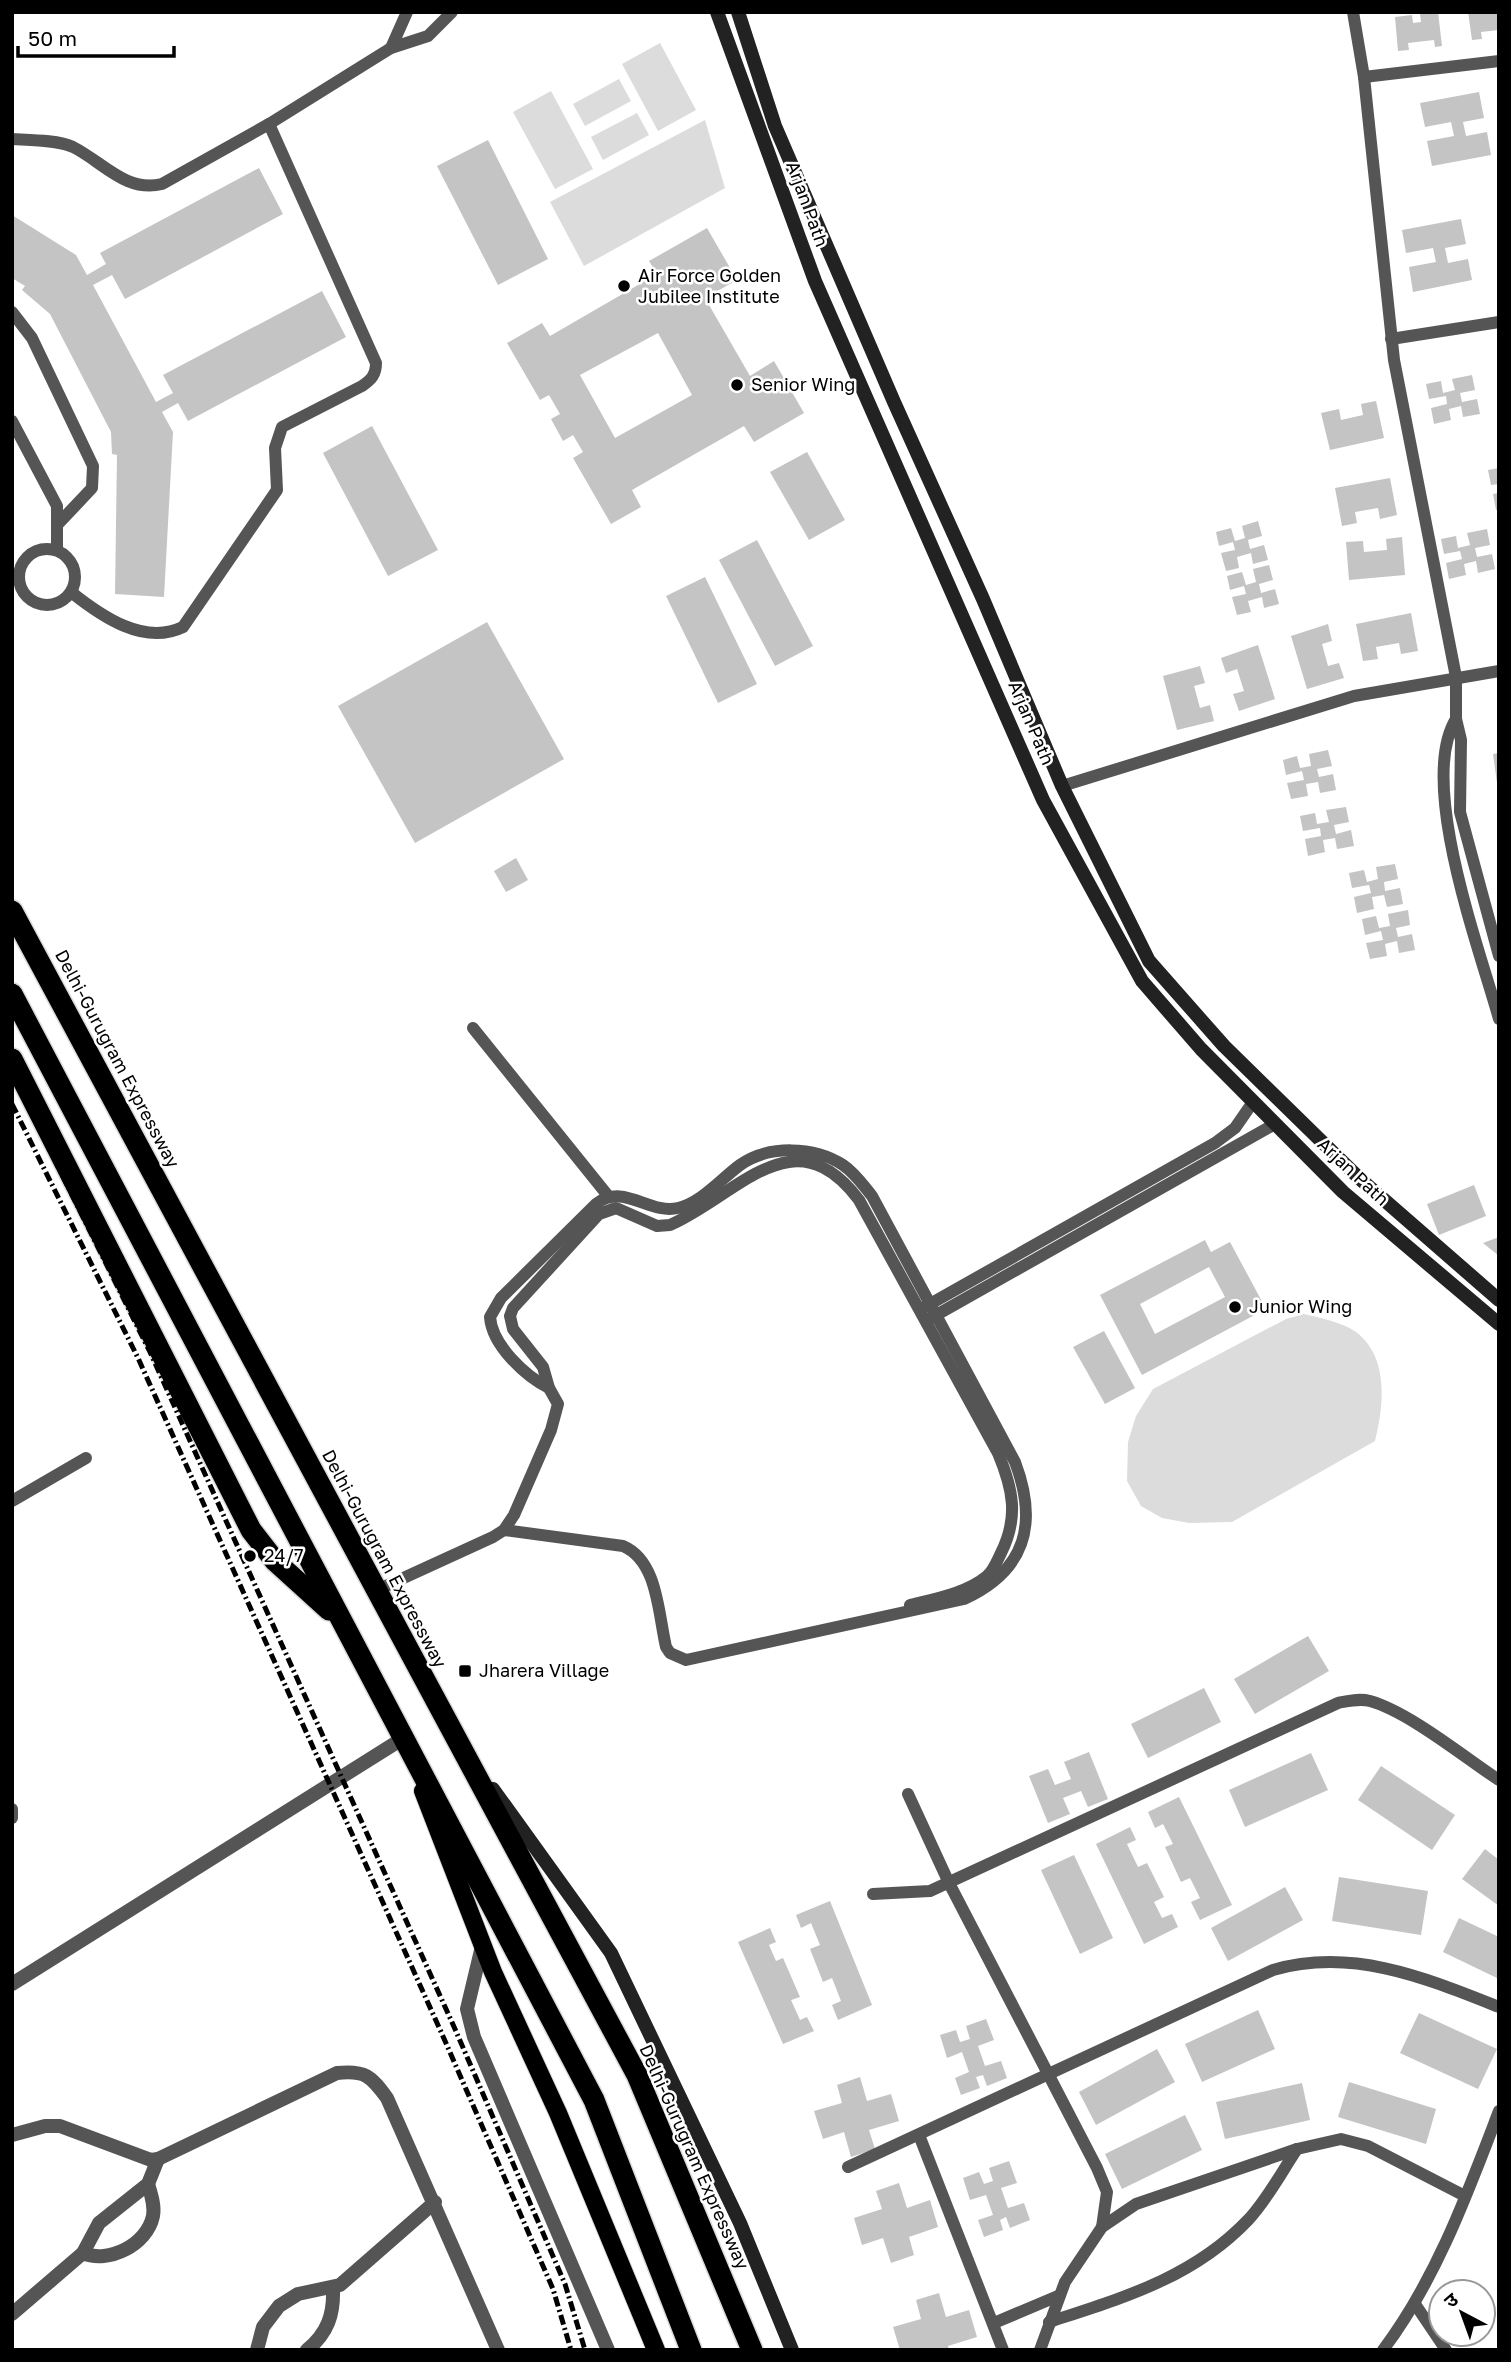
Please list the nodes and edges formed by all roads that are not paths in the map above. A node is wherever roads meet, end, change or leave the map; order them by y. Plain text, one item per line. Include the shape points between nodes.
1 (407, 12) edge
2 (453, 12) edge
3 (717, 12) edge
4 (738, 12) edge
5 (1353, 12) edge
6 (391, 48) junction
7 (1499, 61) edge
8 (1364, 77) junction
9 (270, 124) junction
10 (12, 139) edge
11 (12, 312) edge
12 (1499, 321) edge
13 (1391, 339) junction
14 (12, 421) edge
15 (59, 523) junction
16 (57, 549) junction
17 (71, 592) junction
18 (17, 594) edge
19 (1499, 671) edge
20 (1456, 677) junction
21 (1456, 719) junction
22 (1062, 786) junction
23 (12, 911) edge
24 (1499, 956) edge
25 (12, 994) edge
26 (1499, 1019) edge
27 (474, 1028) dead end
28 (12, 1059) edge
29 (1253, 1102) junction
30 (1275, 1124) junction
31 (608, 1197) junction
32 (1499, 1300) edge
33 (928, 1313) junction
34 (1499, 1324) edge
35 (549, 1388) junction
36 (86, 1458) dead end
37 (12, 1501) edge
38 (503, 1530) junction
39 (375, 1591) junction
40 (341, 1621) junction
41 (447, 1725) junction
42 (402, 1739) junction
43 (1499, 1780) edge
44 (908, 1794) dead end
45 (12, 1809) edge
46 (12, 1818) edge
47 (949, 1883) junction
48 (873, 1894) dead end
49 (482, 1946) junction
50 (12, 1984) edge
51 (1499, 2007) edge
52 (1049, 2074) junction
53 (1499, 2111) edge
54 (1496, 2132) edge
55 (12, 2135) edge
56 (919, 2135) junction
57 (1297, 2150) junction
58 (158, 2159) junction
59 (848, 2167) dead end
60 (148, 2184) junction
61 (1465, 2196) junction
62 (435, 2202) junction
63 (1102, 2227) junction
64 (83, 2253) junction
65 (333, 2288) junction
66 (1058, 2296) junction
67 (1415, 2304) junction
68 (12, 2314) edge
69 (1049, 2322) junction
70 (993, 2323) junction
71 (257, 2350) edge
72 (307, 2350) edge
73 (498, 2350) edge
74 (608, 2350) edge
75 (656, 2350) edge
76 (691, 2350) edge
77 (752, 2350) edge
78 (792, 2350) edge
79 (1003, 2350) edge
80 (1040, 2350) edge
81 (1383, 2350) edge
82 (1446, 2350) edge

1 - 6 lane
2 - 6 lane via 428,36
3 - 29 main road, Arjan Path via 815,281 1043,800 1142,981 1167,1014
4 - 22 main road, Arjan Path via 775,126
5 - 8 lane
6 - 9 lane
7 - 8 lane
8 - 13 lane
9 - 10 lane via 151,187 128,182 71,146
9 - 17 lane via 376,371 362,386 282,427 275,448 276,490 183,626 155,634 124,626
11 - 15 lane via 32,338 93,466 92,488
12 - 13 lane
13 - 20 lane
14 - 15 lane via 54,498
15 - 16 lane
16 - 17 lane via 74,569
16 - 18 lane via 43,550 23,564
17 - 18 lane via 51,605 39,605
19 - 20 lane
20 - 21 lane
20 - 22 lane via 1354,696
21 - 24 lane via 1461,740 1460,812
21 - 26 lane via 1447,740 1444,810
22 - 32 main road, Arjan Path via 1149,961 1167,984 1223,1046 1359,1178
23 - 39 highway, Delhi-Gurugram Expressway
25 - 40 highway
27 - 31 lane
28 - 40 highway via 251,1530 275,1561
29 - 30 main road, Arjan Path
29 - 33 lane via 1236,1128 1214,1143
30 - 33 lane
30 - 34 main road, Arjan Path via 1343,1192
31 - 33 lane via 680,1208 755,1157 797,1151 830,1158 852,1172 872,1196
31 - 35 lane via 501,1298 491,1317 494,1334 516,1362
33 - 35 lane via 839,1175 806,1162 772,1164 670,1225 657,1227 615,1208 599,1214 510,1316 513,1329 543,1367
33 - 38 lane via 998,1453 1014,1500 1010,1532 994,1567 970,1586 915,1604 678,1657 666,1647 649,1572 635,1552 623,1546
35 - 38 lane via 558,1410 514,1515
36 - 37 lane
38 - 39 lane
39 - 41 highway, Delhi-Gurugram Expressway
40 - 42 highway
41 - 77 highway, Delhi-Gurugram Expressway via 637,2076
41 - 78 main road via 611,1953 740,2223
42 - 49 main road
42 - 50 street
42 - 76 highway via 594,2100
43 - 47 lane via 1405,1718 1379,1704 1355,1699
44 - 47 lane
45 - 46 lane
47 - 48 lane via 918,1894
47 - 52 lane
49 - 74 street via 467,2009 474,2037
49 - 75 main road via 558,2113
51 - 52 lane via 1405,1972 1347,1962 1301,1962 1273,1970
52 - 56 lane
52 - 63 lane via 1107,2192
53 - 54 lane
54 - 61 lane
55 - 58 street via 60,2126
56 - 59 lane
56 - 70 lane
57 - 61 lane via 1341,2139 1368,2146
57 - 63 lane via 1136,2204
57 - 69 lane via 1250,2219 1195,2264 1150,2288
58 - 60 street
58 - 62 street via 337,2073 355,2071 373,2078 387,2098
60 - 64 street via 99,2223
60 - 64 street via 153,2214 143,2234 107,2257
61 - 67 lane
62 - 65 street
62 - 73 street
63 - 66 lane
64 - 68 street
65 - 71 street via 287,2300 269,2317
65 - 72 street via 328,2326
66 - 69 lane
66 - 70 lane
67 - 81 lane
67 - 82 lane
69 - 80 lane
70 - 79 lane

